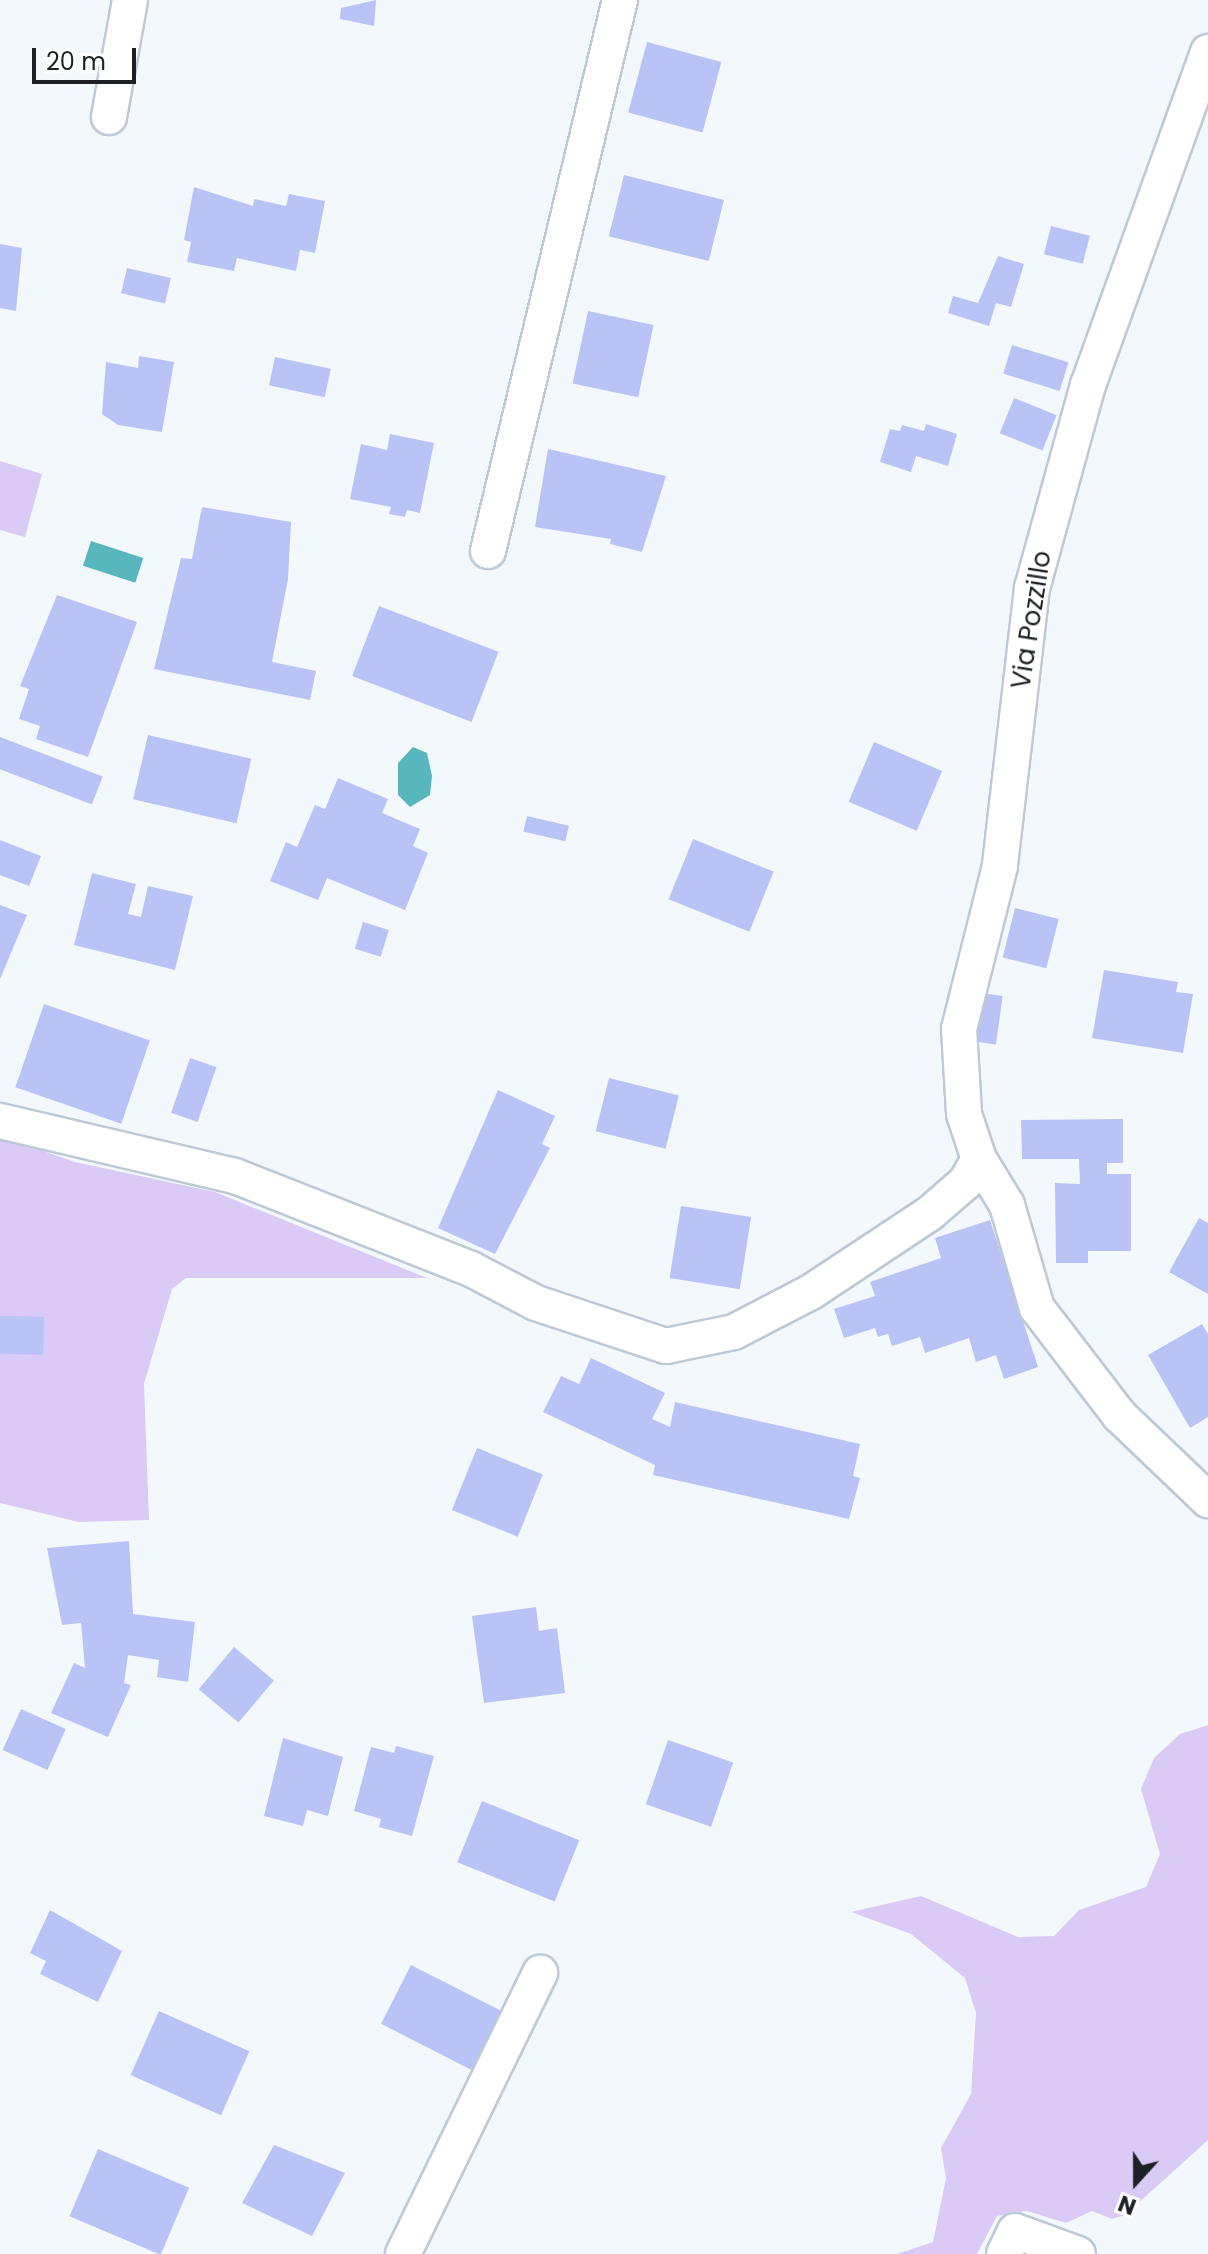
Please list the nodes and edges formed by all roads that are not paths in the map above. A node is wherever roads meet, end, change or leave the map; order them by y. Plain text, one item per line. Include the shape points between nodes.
1 (130, 0) edge
2 (620, 0) edge
3 (1208, 52) edge
4 (109, 117) dead end
5 (488, 551) dead end
6 (0, 1121) edge
7 (979, 1159) junction
8 (1208, 1500) edge
9 (540, 1973) dead end
10 (403, 2254) edge
11 (1004, 2254) edge
12 (1078, 2254) edge

1 - 4 street
2 - 5 street
3 - 7 street, Via Pozzillo via 1088,385 1032,588 1000,866 959,1029 964,1114
6 - 7 street via 235,1176 471,1269 536,1303 666,1346 734,1332 811,1292 929,1214 966,1182
7 - 8 street, Via Pozzillo via 1007,1205 1037,1308 1120,1416
9 - 10 street
11 - 12 street via 1015,2231

